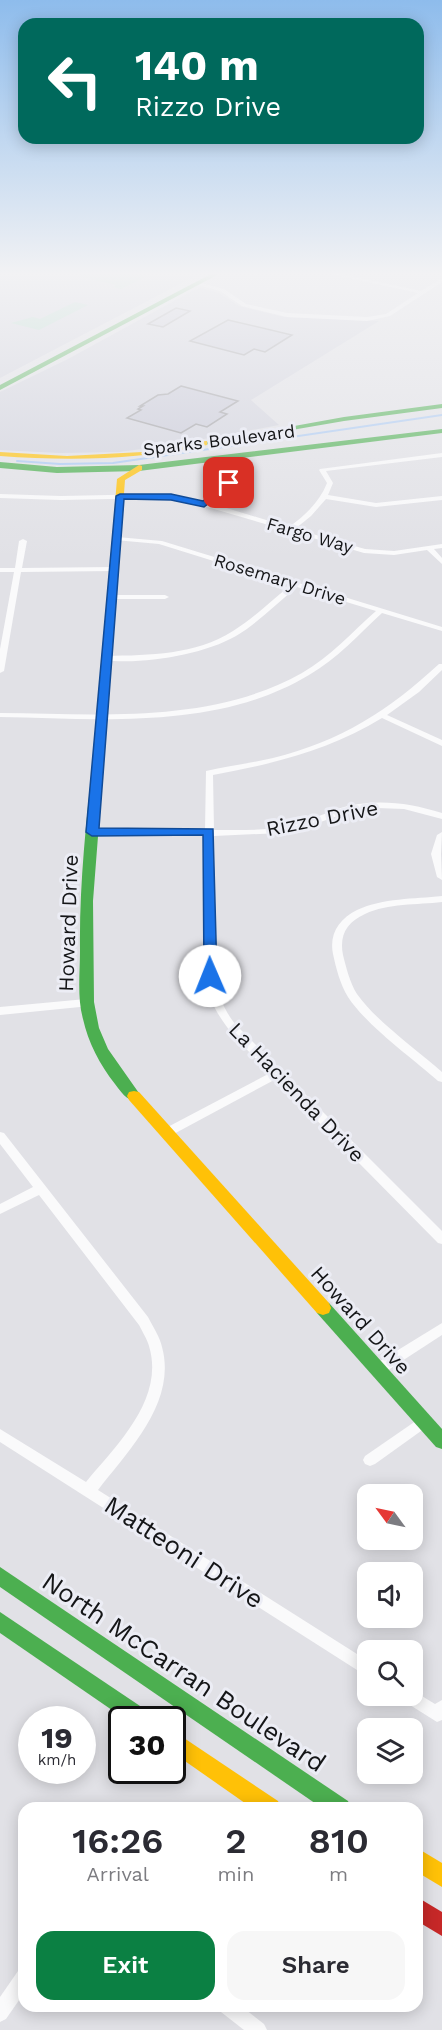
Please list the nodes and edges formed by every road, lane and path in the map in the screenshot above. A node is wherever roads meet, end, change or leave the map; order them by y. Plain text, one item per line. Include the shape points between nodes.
1 (24, 369) edge
2 (35, 369) edge
3 (0, 381) edge
4 (0, 388) edge
5 (442, 406) edge
6 (442, 431) edge
7 (0, 454) edge
8 (442, 455) edge
9 (0, 465) edge
10 (139, 468) junction
11 (229, 483) dead end
12 (0, 496) edge
13 (120, 496) junction
14 (323, 496) junction
15 (442, 498) edge
16 (204, 504) junction
17 (290, 529) junction
18 (117, 539) junction
19 (23, 541) dead end
20 (442, 546) edge
21 (429, 548) junction
22 (442, 562) edge
23 (114, 569) junction
24 (0, 570) edge
25 (18, 570) junction
26 (296, 584) junction
27 (112, 597) junction
28 (165, 597) dead end
29 (381, 610) junction
30 (442, 629) edge
31 (107, 658) junction
32 (442, 666) edge
33 (0, 671) edge
34 (102, 715) junction
35 (0, 716) edge
36 (383, 716) junction
37 (442, 743) edge
38 (442, 816) edge
39 (209, 831) junction
40 (92, 832) junction
41 (442, 835) edge
42 (442, 877) edge
43 (442, 899) edge
44 (86, 1003) junction
45 (0, 1011) edge
46 (277, 1074) junction
47 (442, 1078) edge
48 (166, 1133) junction
49 (0, 1136) edge
50 (41, 1190) junction
51 (0, 1209) edge
52 (442, 1239) edge
53 (442, 1328) edge
54 (377, 1370) junction
55 (423, 1422) junction
56 (0, 1435) edge
57 (442, 1441) edge
58 (370, 1460) dead end
59 (88, 1491) junction
60 (0, 1576) edge
61 (0, 1622) edge
62 (357, 1663) edge
63 (423, 1703) edge
64 (123, 1706) edge
65 (440, 1711) edge
66 (186, 1750) edge
67 (262, 1802) edge
68 (332, 1802) edge
69 (423, 1863) edge
70 (442, 1876) edge
71 (423, 1912) edge
72 (442, 1925) edge
73 (18, 1986) edge
74 (235, 2012) edge
75 (0, 2013) edge
76 (258, 2030) edge

1 - 3 main road
2 - 4 main road
5 - 7 main road, Sparks Boulevard via 142,454 68,458
6 - 10 main road, Sparks Boulevard
8 - 14 street via 322,470 330,483
9 - 10 main road, Sparks Boulevard via 57,470
10 - 13 main road, Howard Drive via 121,479
11 - 16 street
12 - 13 street, Fargo Way
13 - 16 street, Fargo Way via 171,497
13 - 18 main road, Howard Drive
14 - 15 street via 376,505
14 - 17 street
16 - 17 street, Fargo Way
17 - 21 street, Fargo Way via 373,552
18 - 23 main road, Howard Drive
18 - 26 street, Rosemary Drive via 160,542
19 - 25 street
20 - 21 street, Fargo Way
21 - 22 street
23 - 25 street
23 - 27 main road, Howard Drive
24 - 25 street
25 - 33 street
26 - 29 street, Rosemary Drive
26 - 31 street via 244,627 211,645 165,656
27 - 28 street
27 - 31 main road, Howard Drive
29 - 30 street, Rosemary Drive
29 - 34 street via 317,666 268,692 199,709
31 - 34 main road, Howard Drive
32 - 36 street
34 - 35 street
34 - 40 main road, Howard Drive
36 - 37 street
36 - 39 street, La Hacienda Drive via 300,753 208,773
38 - 39 street, Rizzo Drive via 407,806 378,804 349,808 287,829
39 - 40 street, Rizzo Drive
39 - 46 street, La Hacienda Drive via 210,976 215,1000 231,1027
40 - 44 main road, Howard Drive via 84,938
41 - 42 street via 435,854
43 - 47 street via 360,912 343,924 335,942 346,983 358,1002
44 - 45 street
44 - 48 main road, Howard Drive via 107,1062
46 - 48 street
46 - 52 street, La Hacienda Drive
48 - 54 main road, Howard Drive
49 - 50 street
50 - 51 street
50 - 59 street via 144,1321 160,1365 148,1413
53 - 54 street
54 - 55 main road, Howard Drive
55 - 57 main road, Howard Drive
55 - 58 street
56 - 59 street, Matteoni Drive
59 - 62 street, Matteoni Drive
60 - 68 main road, North McCarran Boulevard
61 - 64 main road
63 - 65 street
66 - 67 main road
69 - 70 main road
71 - 72 main road
73 - 75 street
74 - 76 street

